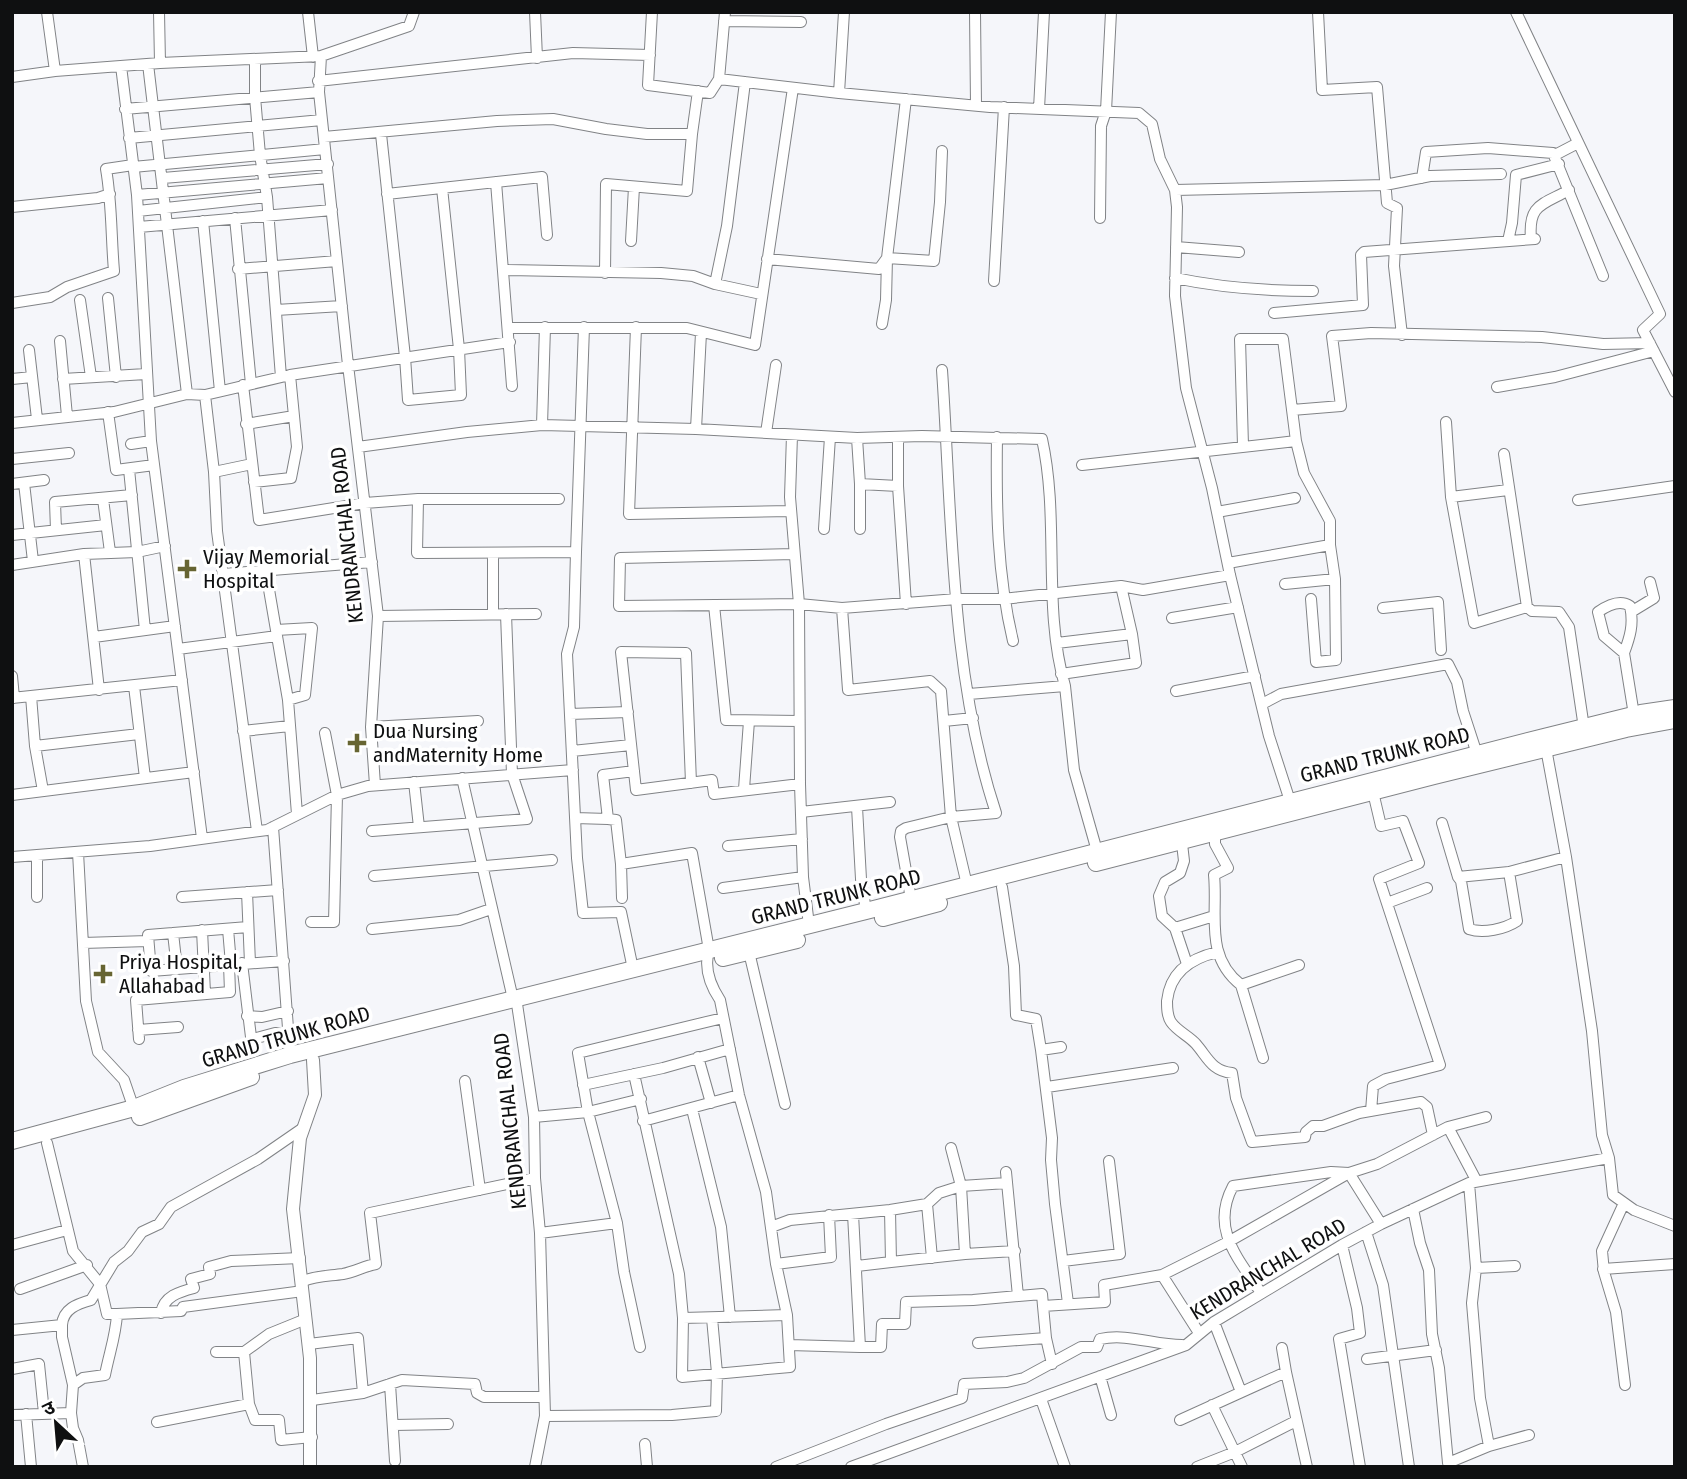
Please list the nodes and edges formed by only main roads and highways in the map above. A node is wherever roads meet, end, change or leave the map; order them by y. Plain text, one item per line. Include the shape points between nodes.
1 (1675, 708) edge
2 (1675, 720) edge
3 (1545, 743) junction
4 (1181, 835) junction
5 (708, 956) junction
6 (515, 1001) junction
7 (313, 1060) junction
8 (136, 1113) junction
9 (12, 1141) edge
10 (12, 1151) edge
11 (310, 1467) edge

1 - 3 highway, GRAND TRUNK ROAD via 1584,728
2 - 3 highway, GRAND TRUNK ROAD
3 - 4 highway, GRAND TRUNK ROAD via 1478,754
3 - 4 highway, GRAND TRUNK ROAD via 1220,831
4 - 5 highway, GRAND TRUNK ROAD via 1097,851 809,925
4 - 5 highway, GRAND TRUNK ROAD via 749,952
5 - 6 highway, GRAND TRUNK ROAD via 633,969
5 - 6 highway, GRAND TRUNK ROAD via 576,994
6 - 7 highway, GRAND TRUNK ROAD via 403,1038
6 - 8 highway, GRAND TRUNK ROAD via 290,1055 195,1084
7 - 8 highway, GRAND TRUNK ROAD
7 - 11 main road via 315,1095 303,1128 293,1209 309,1344
8 - 9 highway, GRAND TRUNK ROAD
8 - 10 highway, GRAND TRUNK ROAD

